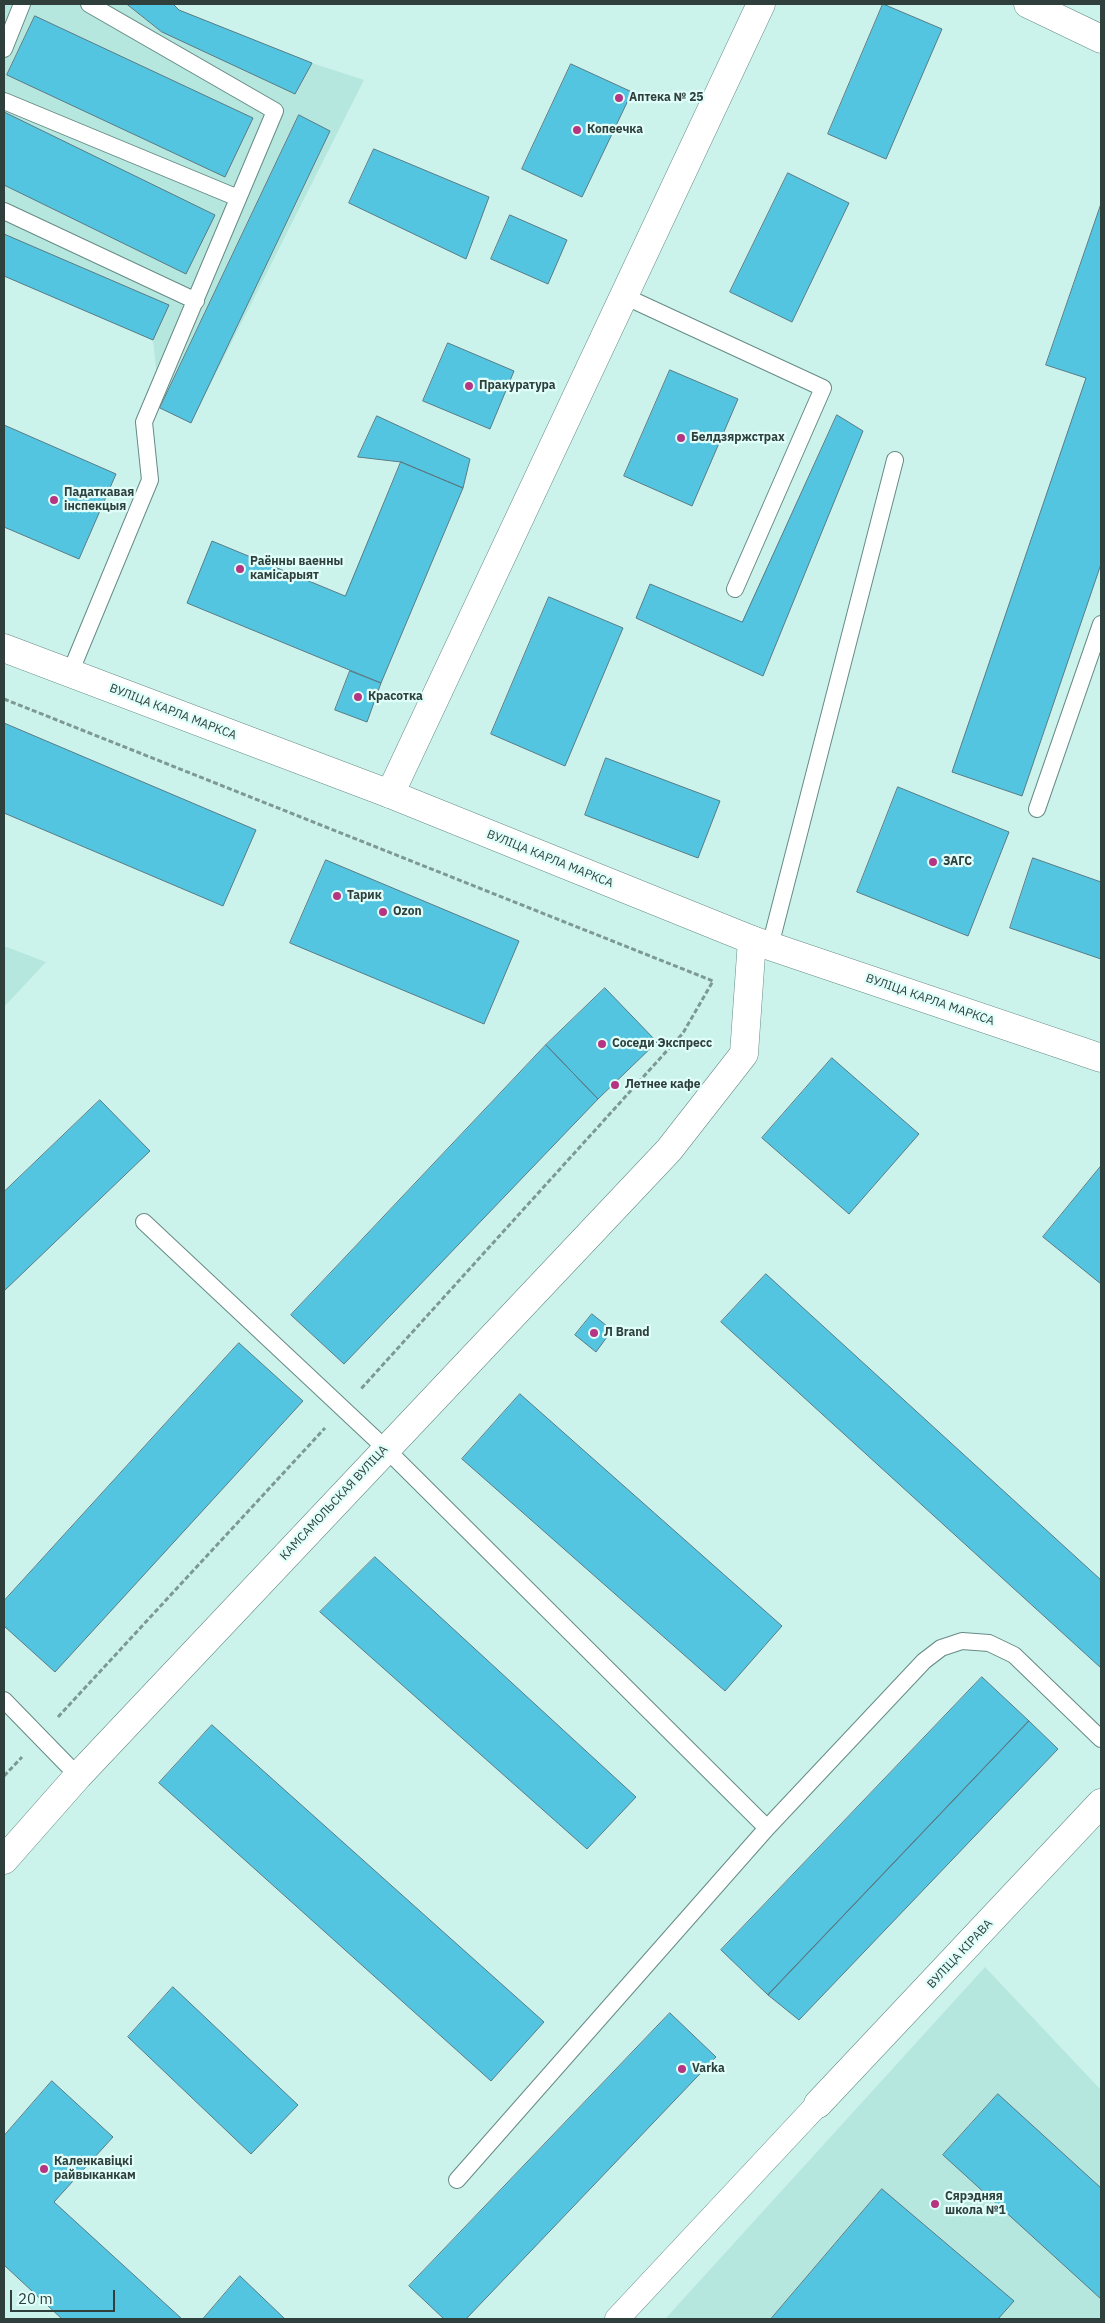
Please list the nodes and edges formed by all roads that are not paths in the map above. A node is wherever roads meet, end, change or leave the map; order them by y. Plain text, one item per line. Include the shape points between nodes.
1 (22, 4) edge
2 (89, 4) edge
3 (761, 4) edge
4 (1028, 4) edge
5 (1101, 39) edge
6 (4, 49) edge
7 (4, 100) edge
8 (238, 198) junction
9 (4, 211) edge
10 (624, 296) junction
11 (196, 301) junction
12 (895, 460) dead end
13 (735, 589) dead end
14 (1101, 624) edge
15 (4, 648) edge
16 (70, 673) junction
17 (390, 794) junction
18 (1038, 809) dead end
19 (761, 943) junction
20 (1101, 1058) edge
21 (144, 1222) dead end
22 (385, 1448) junction
23 (4, 1700) edge
24 (1101, 1739) edge
25 (78, 1776) junction
26 (1101, 1803) edge
27 (767, 1828) junction
28 (4, 1860) edge
29 (818, 2104) joint
30 (456, 2180) dead end
31 (617, 2319) edge

1 - 6 lane
2 - 8 lane via 275,111
3 - 10 street
4 - 5 street
7 - 8 lane
8 - 11 lane
9 - 11 lane
10 - 13 lane via 823,388
10 - 17 street
11 - 16 lane via 144,422 150,480
12 - 19 lane
14 - 18 lane
15 - 16 street, ВУЛІЦА КАРЛА МАРКСА
16 - 17 street, ВУЛІЦА КАРЛА МАРКСА
17 - 19 street, ВУЛІЦА КАРЛА МАРКСА
19 - 20 street, ВУЛІЦА КАРЛА МАРКСА
19 - 22 street, КАМСАМОЛЬСКАЯ ВУЛІЦА via 744,1054 669,1150
21 - 22 lane
22 - 25 street, КАМСАМОЛЬСКАЯ ВУЛІЦА
22 - 27 lane
23 - 25 lane
24 - 27 lane via 1014,1655 989,1643 962,1641 942,1648 924,1660
25 - 28 street, КАМСАМОЛЬСКАЯ ВУЛІЦА
26 - 29 street, ВУЛІЦА КІРАВА
27 - 30 lane
29 - 31 street

